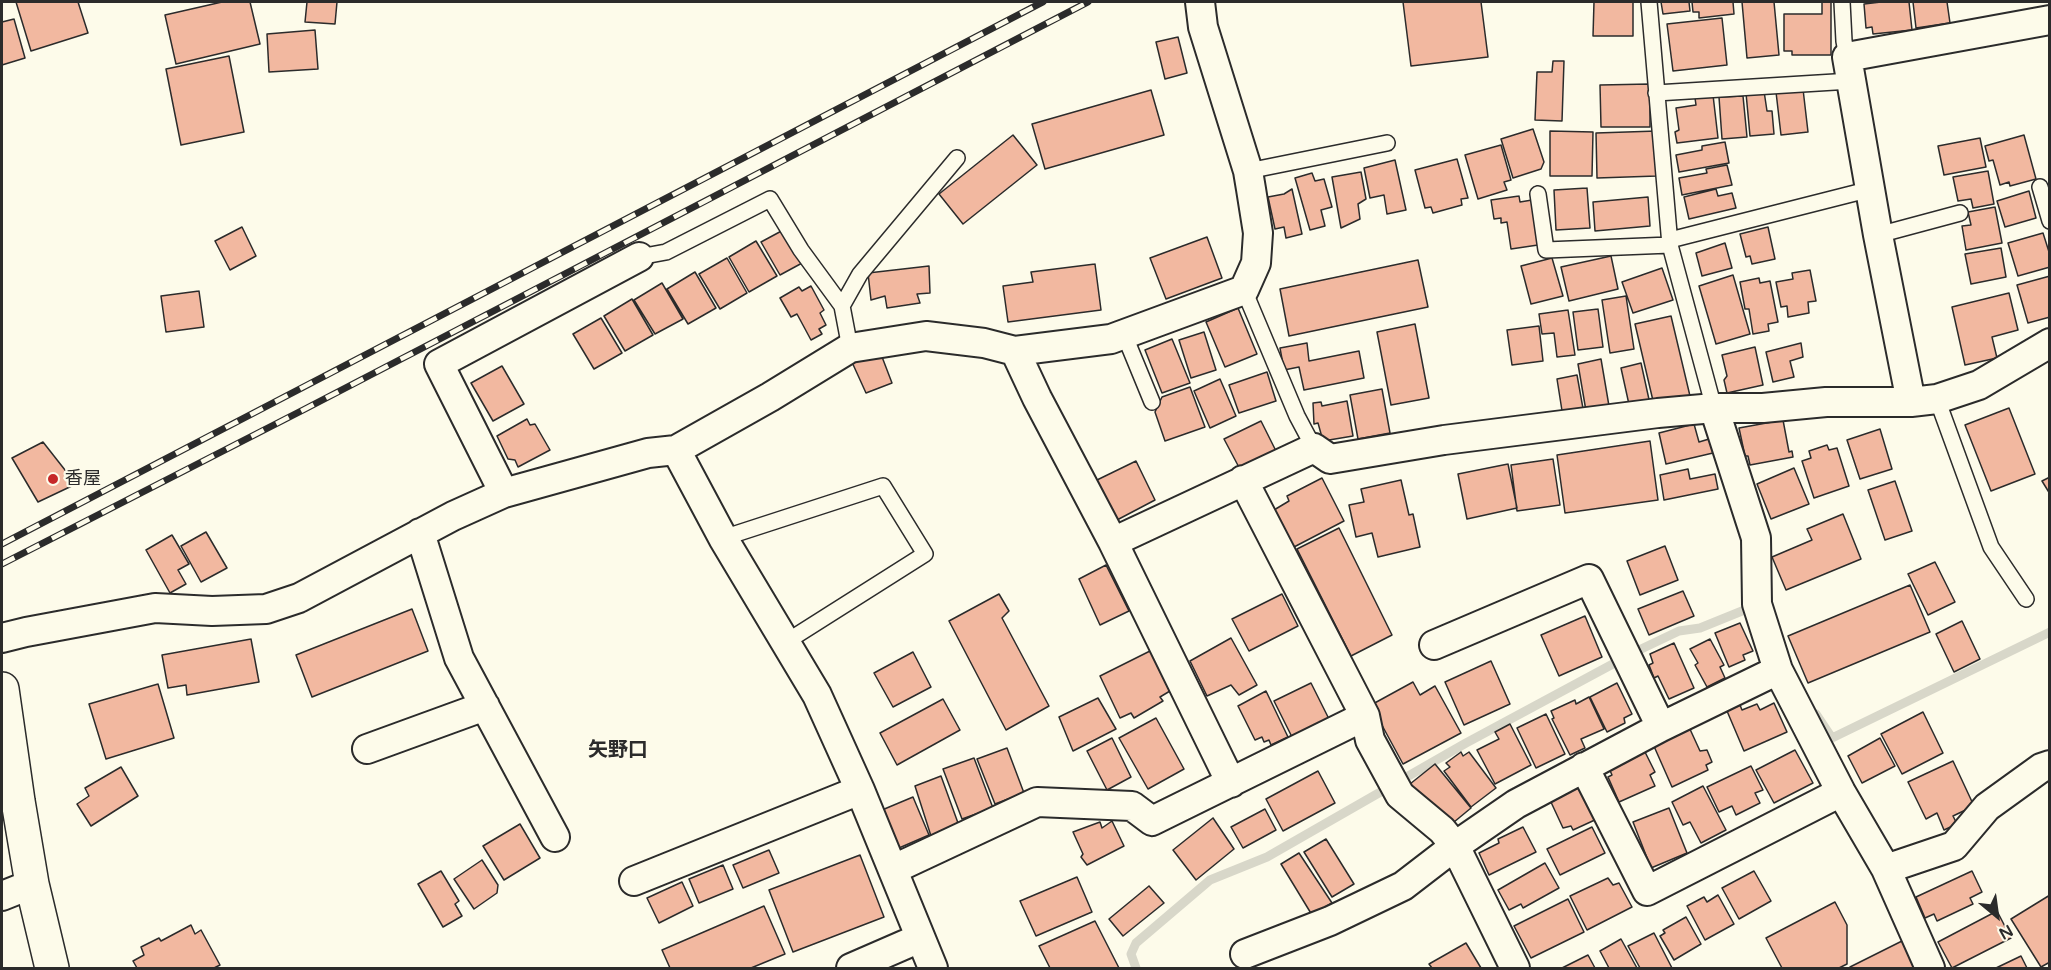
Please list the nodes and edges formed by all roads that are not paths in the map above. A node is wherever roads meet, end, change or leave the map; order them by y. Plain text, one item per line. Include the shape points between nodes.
1 (1200, 2) edge
2 (1649, 2) edge
3 (1842, 2) edge
4 (2049, 20) edge
5 (1849, 69) junction
6 (1656, 93) junction
7 (1388, 143) dead end
8 (957, 158) dead end
9 (1248, 171) junction
10 (2040, 187) dead end
11 (1871, 189) junction
12 (1538, 194) dead end
13 (1960, 213) dead end
14 (2049, 221) edge
15 (1878, 235) junction
16 (1670, 243) junction
17 (639, 257) joint
18 (1244, 290) junction
19 (842, 306) junction
20 (1124, 334) junction
21 (2049, 343) edge
22 (850, 348) junction
23 (1016, 351) junction
24 (1924, 401) junction
25 (1152, 402) dead end
26 (1714, 408) junction
27 (1314, 448) junction
28 (676, 450) junction
29 (1244, 480) junction
30 (504, 493) junction
31 (420, 533) junction
32 (723, 538) junction
33 (1113, 542) junction
34 (2026, 599) dead end
35 (2, 638) edge
36 (786, 642) junction
37 (1434, 645) dead end
38 (1778, 670) junction
39 (2, 688) edge
40 (484, 705) junction
41 (1365, 716) junction
42 (1661, 727) junction
43 (367, 749) dead end
44 (2049, 765) edge
45 (1584, 767) junction
46 (1231, 783) junction
47 (860, 790) junction
48 (1841, 792) junction
49 (555, 837) dead end
50 (1455, 846) junction
51 (894, 868) junction
52 (1886, 869) junction
53 (634, 881) dead end
54 (32, 884) junction
55 (2, 896) edge
56 (920, 938) junction
57 (1245, 954) dead end
58 (52, 969) edge
59 (851, 969) edge
60 (933, 969) edge
61 (1515, 969) edge
62 (1930, 969) edge

1 - 9 street via 1203,27
2 - 6 lane
3 - 5 lane
4 - 5 street
5 - 6 lane
5 - 11 street
6 - 16 lane
7 - 9 lane
8 - 19 lane via 860,273
9 - 18 street via 1258,233 1256,263
10 - 14 lane
11 - 15 street
11 - 16 lane
12 - 16 lane via 1546,250
13 - 15 lane
15 - 24 street
16 - 26 lane
17 - 19 lane via 666,252 770,199
17 - 30 street via 439,364
18 - 20 street
18 - 27 lane via 1296,416
19 - 22 lane
20 - 23 street
20 - 25 lane
21 - 24 street via 1979,385
22 - 23 street via 926,336
22 - 28 street
23 - 33 street
24 - 26 street
24 - 34 lane via 1992,547
26 - 27 street via 1520,430 1330,459
26 - 38 street via 1755,538 1756,604
27 - 29 street
28 - 30 street via 648,453
28 - 32 street
29 - 33 street
29 - 41 street
30 - 31 street
31 - 35 street via 309,593 266,609 155,608
31 - 40 street via 459,657
32 - 36 street
32 - 36 lane via 883,486 925,554
33 - 46 street
36 - 47 street via 817,695
37 - 42 street via 1589,579
38 - 42 street
38 - 48 street
39 - 54 main road
40 - 43 street
40 - 49 street
41 - 46 street
41 - 50 street via 1370,740 1400,795
42 - 45 street
44 - 52 street via 1987,807 1954,846
45 - 48 street via 1647,891
45 - 50 street via 1516,804
46 - 51 street via 1152,822 1132,806 1036,802
47 - 51 street
47 - 53 street
48 - 52 street
50 - 57 street via 1403,886 1330,921
50 - 61 street
51 - 56 street
52 - 62 street
54 - 55 street
54 - 58 main road
56 - 59 street
56 - 60 street

